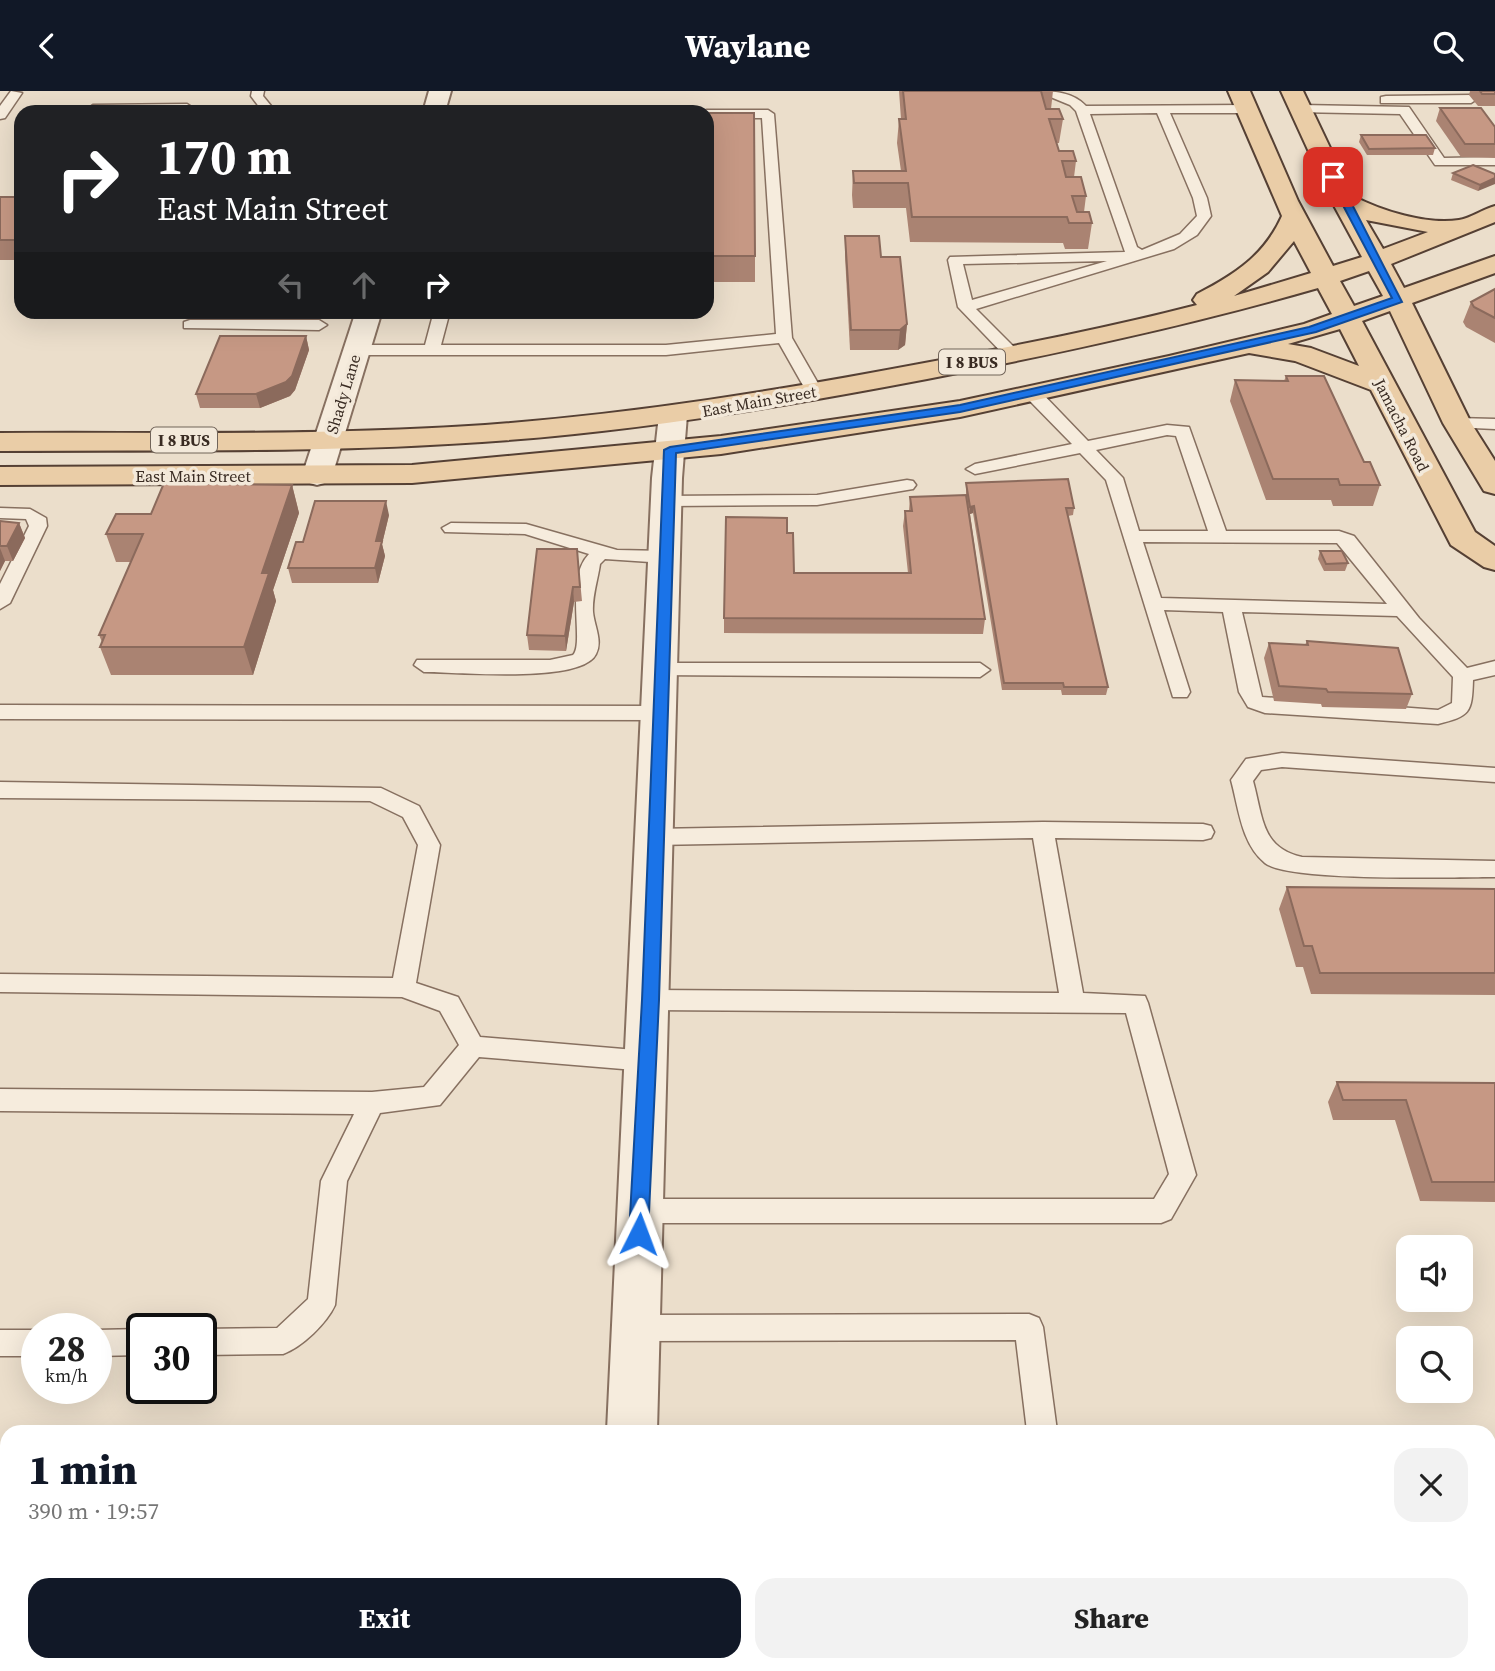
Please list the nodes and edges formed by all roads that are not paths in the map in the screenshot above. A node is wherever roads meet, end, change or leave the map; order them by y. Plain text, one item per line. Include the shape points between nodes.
1 (1042, 91) edge
2 (16, 93) dead end
3 (1471, 99) dead end
4 (1244, 100) edge
5 (1296, 100) edge
6 (1083, 110) junction
7 (1162, 110) junction
8 (1357, 110) junction
9 (714, 114) edge
10 (0, 115) edge
11 (1495, 161) edge
12 (1343, 200) junction
13 (1495, 213) edge
14 (1294, 216) junction
15 (1468, 225) junction
16 (1141, 256) junction
17 (1378, 259) junction
18 (1495, 264) edge
19 (1325, 277) junction
20 (1398, 300) junction
21 (966, 307) junction
22 (1348, 317) junction
23 (366, 319) edge
24 (440, 319) edge
25 (1157, 324) junction
26 (190, 325) dead end
27 (319, 325) dead end
28 (784, 338) junction
29 (1249, 345) junction
30 (356, 351) junction
31 (432, 351) junction
32 (1012, 354) junction
33 (1381, 384) junction
34 (815, 392) junction
35 (1032, 393) junction
36 (1457, 423) junction
37 (1495, 424) edge
38 (671, 432) junction
39 (329, 438) junction
40 (0, 442) edge
41 (1086, 447) junction
42 (975, 469) dead end
43 (0, 476) edge
44 (317, 476) junction
45 (906, 485) dead end
46 (1495, 485) edge
47 (666, 502) junction
48 (0, 513) edge
49 (451, 528) dead end
50 (1134, 536) junction
51 (1219, 537) junction
52 (602, 551) junction
53 (664, 557) junction
54 (1495, 560) edge
55 (0, 603) edge
56 (1154, 604) junction
57 (1231, 606) junction
58 (1403, 611) junction
59 (424, 665) dead end
60 (1495, 668) edge
61 (662, 670) junction
62 (980, 670) dead end
63 (1463, 676) junction
64 (1180, 692) dead end
65 (0, 712) edge
66 (660, 712) junction
67 (1495, 775) edge
68 (0, 790) edge
69 (1042, 830) junction
70 (1203, 832) dead end
71 (654, 837) junction
72 (1495, 869) edge
73 (0, 983) edge
74 (403, 988) junction
75 (650, 1000) junction
76 (1072, 1001) junction
77 (473, 1046) junction
78 (647, 1061) junction
79 (0, 1100) edge
80 (372, 1103) junction
81 (640, 1211) junction
82 (635, 1328) junction
83 (217, 1342) edge
84 (0, 1343) edge
85 (21, 1343) edge
86 (632, 1425) edge
87 (1041, 1425) edge

1 - 6 lane via 1075,102
2 - 10 lane
3 - 8 lane via 1381,100
4 - 7 lane
4 - 14 main road, Jamacha Road
5 - 8 lane
5 - 12 main road
6 - 7 lane
6 - 16 lane via 1130,249
7 - 16 lane via 1204,216 1183,241
8 - 11 lane via 1404,110 1440,162
9 - 28 lane via 768,114
12 - 15 main road via 1366,214 1411,224
12 - 17 main road
13 - 15 main road, East Main Street / I 8 BUS
14 - 19 main road, Jamacha Road
14 - 25 main road via 1285,240 1263,265 1233,286
15 - 17 main road, East Main Street / I 8 BUS
16 - 21 lane
16 - 21 lane via 955,260
17 - 19 main road, East Main Street / I 8 BUS
17 - 20 main road
18 - 20 main road, East Main Street / I 8 BUS
19 - 22 main road, Jamacha Road
19 - 25 main road, East Main Street / I 8 BUS
20 - 22 main road, East Main Street / I 8 BUS
20 - 36 main road
21 - 32 lane
22 - 29 main road, East Main Street / I 8 BUS
22 - 33 main road, Jamacha Road
23 - 30 street, Shady Lane
24 - 31 lane
25 - 32 main road, East Main Street / I 8 BUS
26 - 27 lane
28 - 31 lane via 666,350
28 - 34 lane
29 - 33 main road via 1301,355
29 - 35 main road, East Main Street / I 8 BUS
30 - 31 lane
30 - 39 street, Shady Lane
32 - 34 main road, East Main Street / I 8 BUS
33 - 54 main road, Jamacha Road via 1462,538
34 - 38 main road, East Main Street / I 8 BUS
35 - 38 main road, East Main Street / I 8 BUS via 947,411
35 - 41 lane
36 - 37 lane
36 - 46 main road
38 - 39 main road, East Main Street / I 8 BUS via 522,430
38 - 44 main road, East Main Street / I 8 BUS via 412,474
38 - 47 street
39 - 40 main road, East Main Street / I 8 BUS
39 - 44 street, Shady Lane
41 - 42 lane
41 - 50 lane via 1114,478
41 - 51 lane via 1167,430 1183,431
43 - 44 main road, East Main Street / I 8 BUS
45 - 47 lane via 817,500
47 - 53 street
48 - 55 lane via 30,514 37,518 38,526
49 - 52 lane via 526,529
50 - 51 lane
50 - 56 lane
51 - 58 lane via 1339,537 1354,548
52 - 53 lane via 617,556
52 - 59 lane via 591,562 583,610 589,644 580,660 550,667
53 - 61 street
56 - 57 lane
56 - 64 lane
57 - 58 lane
57 - 63 lane via 1249,692 1255,702 1265,706 1438,717 1454,713 1462,705
58 - 63 lane
60 - 63 lane
61 - 62 lane
61 - 66 street
65 - 66 lane
66 - 71 street
67 - 72 lane via 1282,760 1254,764 1242,780 1258,841 1275,859 1303,865
68 - 74 lane via 373,793 411,812 429,845
69 - 70 lane
69 - 71 lane
69 - 76 lane
71 - 75 street
73 - 74 lane
74 - 77 lane via 449,1004
75 - 76 lane
75 - 78 street
76 - 81 lane via 1136,1003 1183,1175 1161,1211
77 - 78 lane
77 - 80 lane via 431,1097
78 - 81 street
79 - 80 lane
80 - 83 lane via 334,1181 321,1305 283,1342
81 - 82 street
82 - 86 street
82 - 87 lane via 1029,1327
84 - 85 lane

